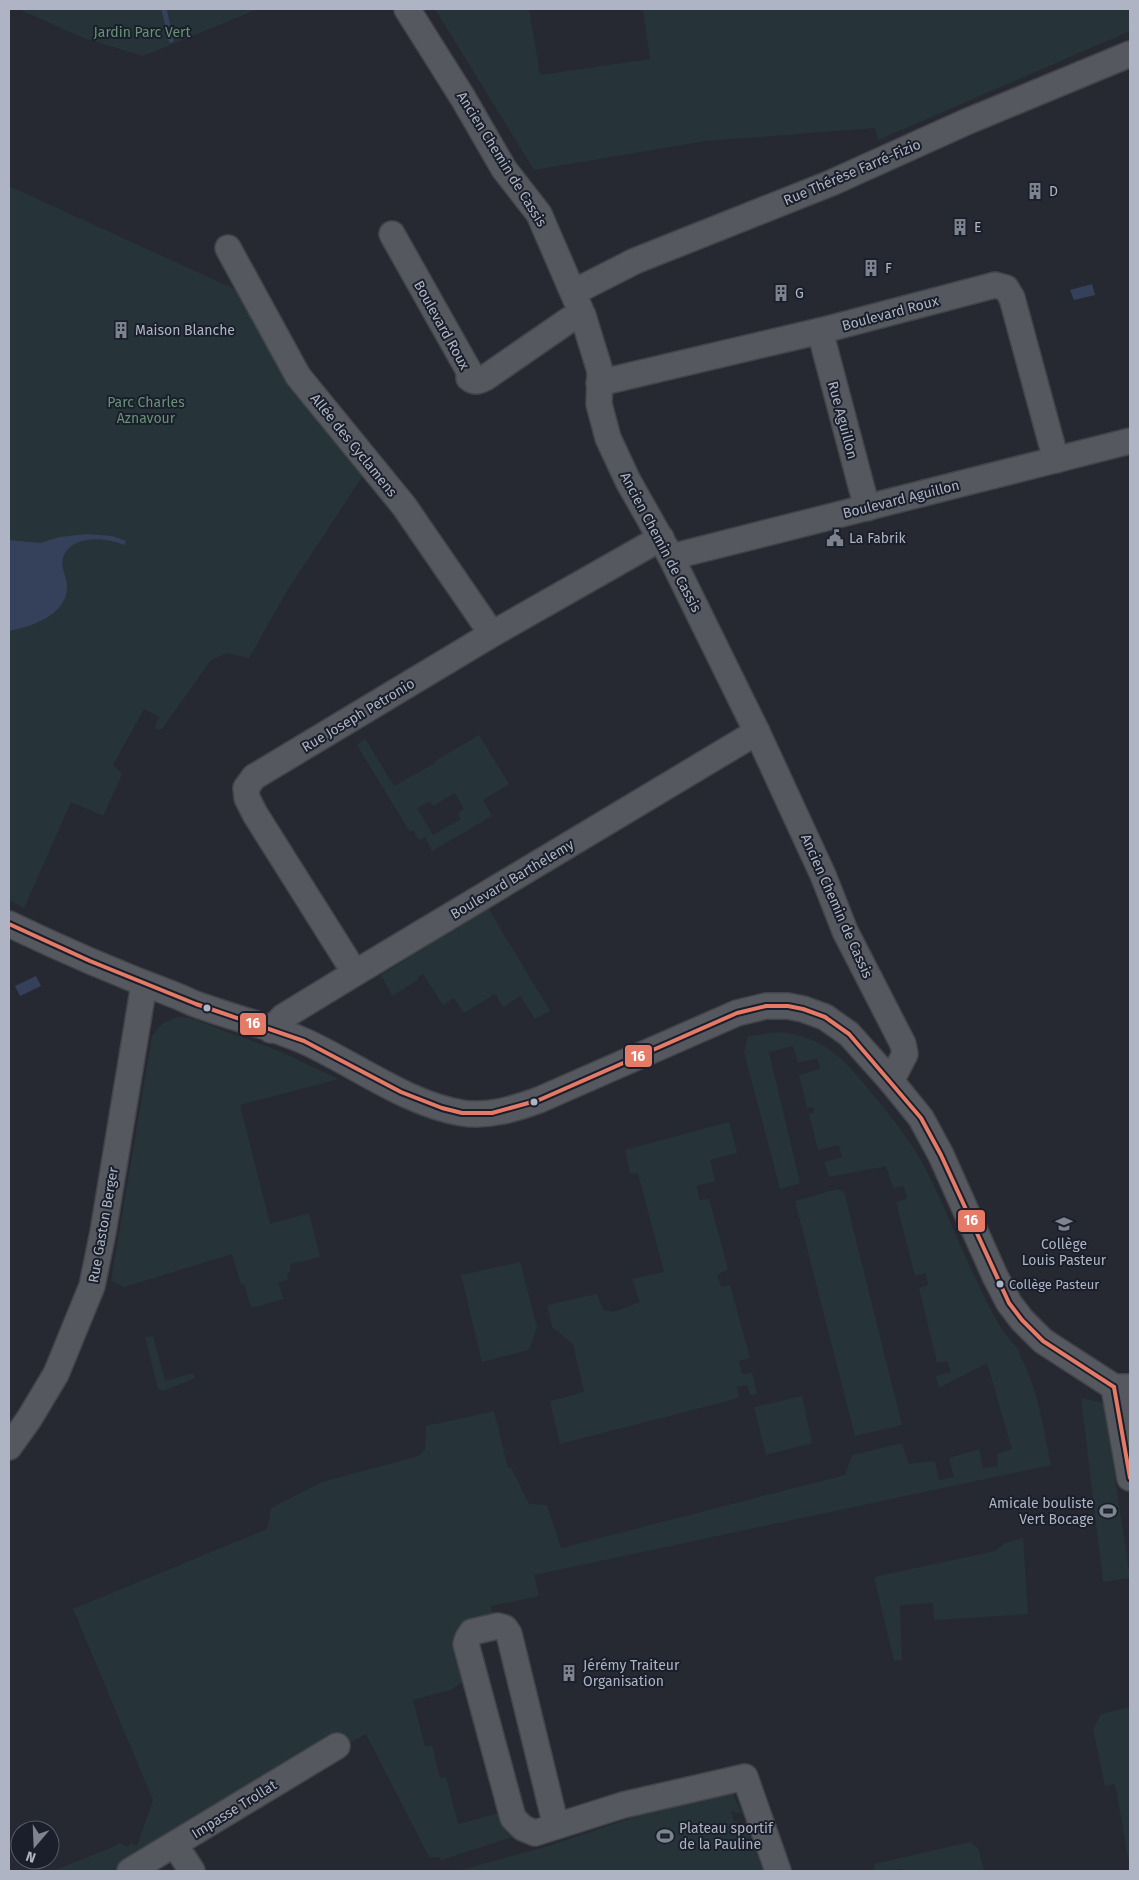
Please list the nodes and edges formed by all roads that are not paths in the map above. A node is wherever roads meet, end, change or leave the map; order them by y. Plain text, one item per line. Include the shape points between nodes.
1 (407, 9) edge
2 (1130, 54) edge
3 (392, 234) dead end
4 (228, 248) dead end
5 (574, 292) junction
6 (583, 316) junction
7 (820, 331) junction
8 (599, 383) junction
9 (1130, 441) edge
10 (1056, 460) junction
11 (867, 508) junction
12 (666, 547) junction
13 (492, 634) junction
14 (757, 732) junction
15 (9, 924) edge
16 (355, 973) junction
17 (144, 984) junction
18 (271, 1030) junction
19 (891, 1081) junction
20 (1122, 1387) edge
21 (9, 1447) edge
22 (1130, 1478) edge
23 (337, 1746) dead end
24 (556, 1826) junction
25 (175, 1845) junction
26 (130, 1871) edge
27 (192, 1871) edge
28 (778, 1871) edge

1 - 5 street, Ancien Chemin de Cassis via 504,168 539,214
2 - 5 street, Rue Thérèse Farré-Fizio via 966,122 831,183 635,261
3 - 6 street, Boulevard Roux via 473,381 484,378 568,320
4 - 13 street, Allée des Cyclamens via 298,376 404,506
5 - 6 street, Ancien Chemin de Cassis
6 - 8 street, Ancien Chemin de Cassis via 600,371
7 - 8 street, Boulevard Roux
7 - 10 street, Boulevard Roux via 995,285 1006,288 1012,298
7 - 11 street, Rue Aguillon
8 - 12 street, Ancien Chemin de Cassis via 599,404 608,438 628,481
9 - 10 street, Boulevard Aguillon
10 - 11 street, Boulevard Aguillon
11 - 12 street, Boulevard Aguillon
12 - 13 street, Rue Joseph Petronio
12 - 14 street, Ancien Chemin de Cassis
13 - 16 street, Rue Joseph Petronio via 254,777 246,788 255,814
14 - 16 street, Boulevard Barthelemy
14 - 19 street, Ancien Chemin de Cassis via 823,875 845,931 903,1044 905,1054
15 - 17 street
16 - 18 street, Boulevard Barthelemy via 283,1018
17 - 18 street
17 - 21 street, Rue Gaston Berger via 92,1286 56,1374
18 - 19 street via 305,1041 434,1107 463,1113 488,1114 514,1109 736,1013 766,1006 788,1006 824,1017 849,1034
19 - 20 street via 920,1118 941,1156 1009,1302 1022,1320 1043,1341
20 - 22 street
23 - 25 street, Impasse Trollat
24 - 24 street via 535,1833 523,1828 513,1818 466,1644 472,1632 498,1626 509,1634
24 - 28 street via 623,1805 745,1777
25 - 26 street, Impasse Trollat
25 - 27 street

